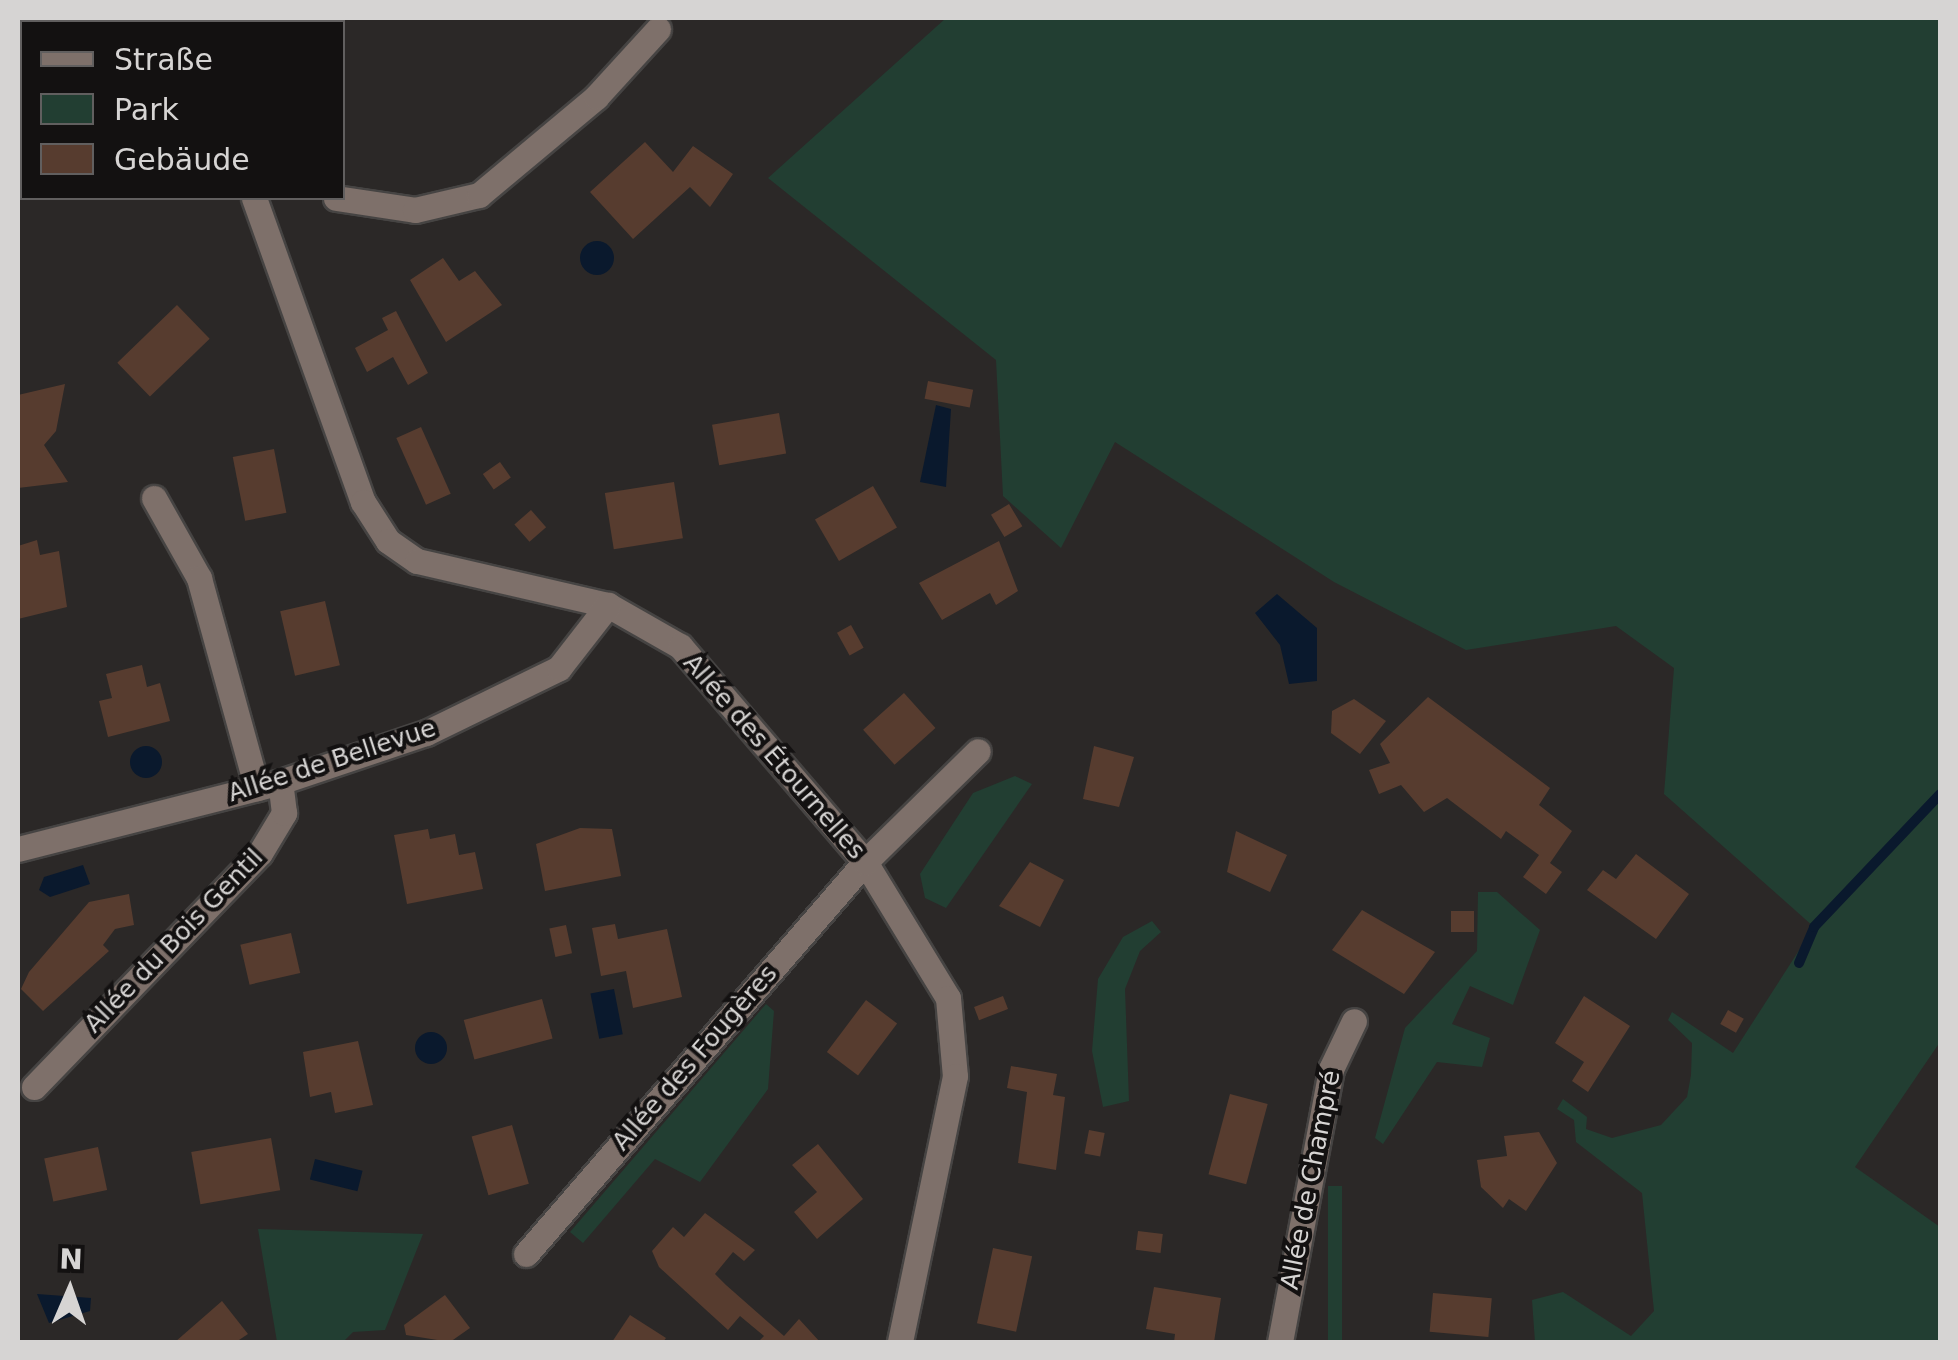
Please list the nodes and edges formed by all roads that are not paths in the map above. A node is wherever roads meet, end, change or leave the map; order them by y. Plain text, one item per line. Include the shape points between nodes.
1 (658, 28) dead end
2 (345, 199) edge
3 (255, 200) edge
4 (154, 498) dead end
5 (608, 605) junction
6 (978, 751) dead end
7 (269, 785) junction
8 (18, 850) edge
9 (865, 862) junction
10 (1354, 1021) dead end
11 (34, 1087) dead end
12 (526, 1254) dead end
13 (900, 1342) edge
14 (1280, 1342) edge

1 - 2 street via 596,96 479,195 415,210
3 - 5 street, Allée des Étournelles via 363,502 388,541 430,565
4 - 7 street via 199,578
5 - 7 street, Allée de Bellevue via 579,651 537,683
5 - 9 street, Allée des Étournelles via 680,646
6 - 9 street, Allée des Fougères
7 - 8 street, Allée de Bellevue
7 - 11 street, Allée du Bois Gentil via 282,820 260,853
9 - 12 street, Allée des Fougères
9 - 13 street, Allée des Étournelles via 948,998 958,1042
10 - 14 street, Allée de Champré via 1331,1069

